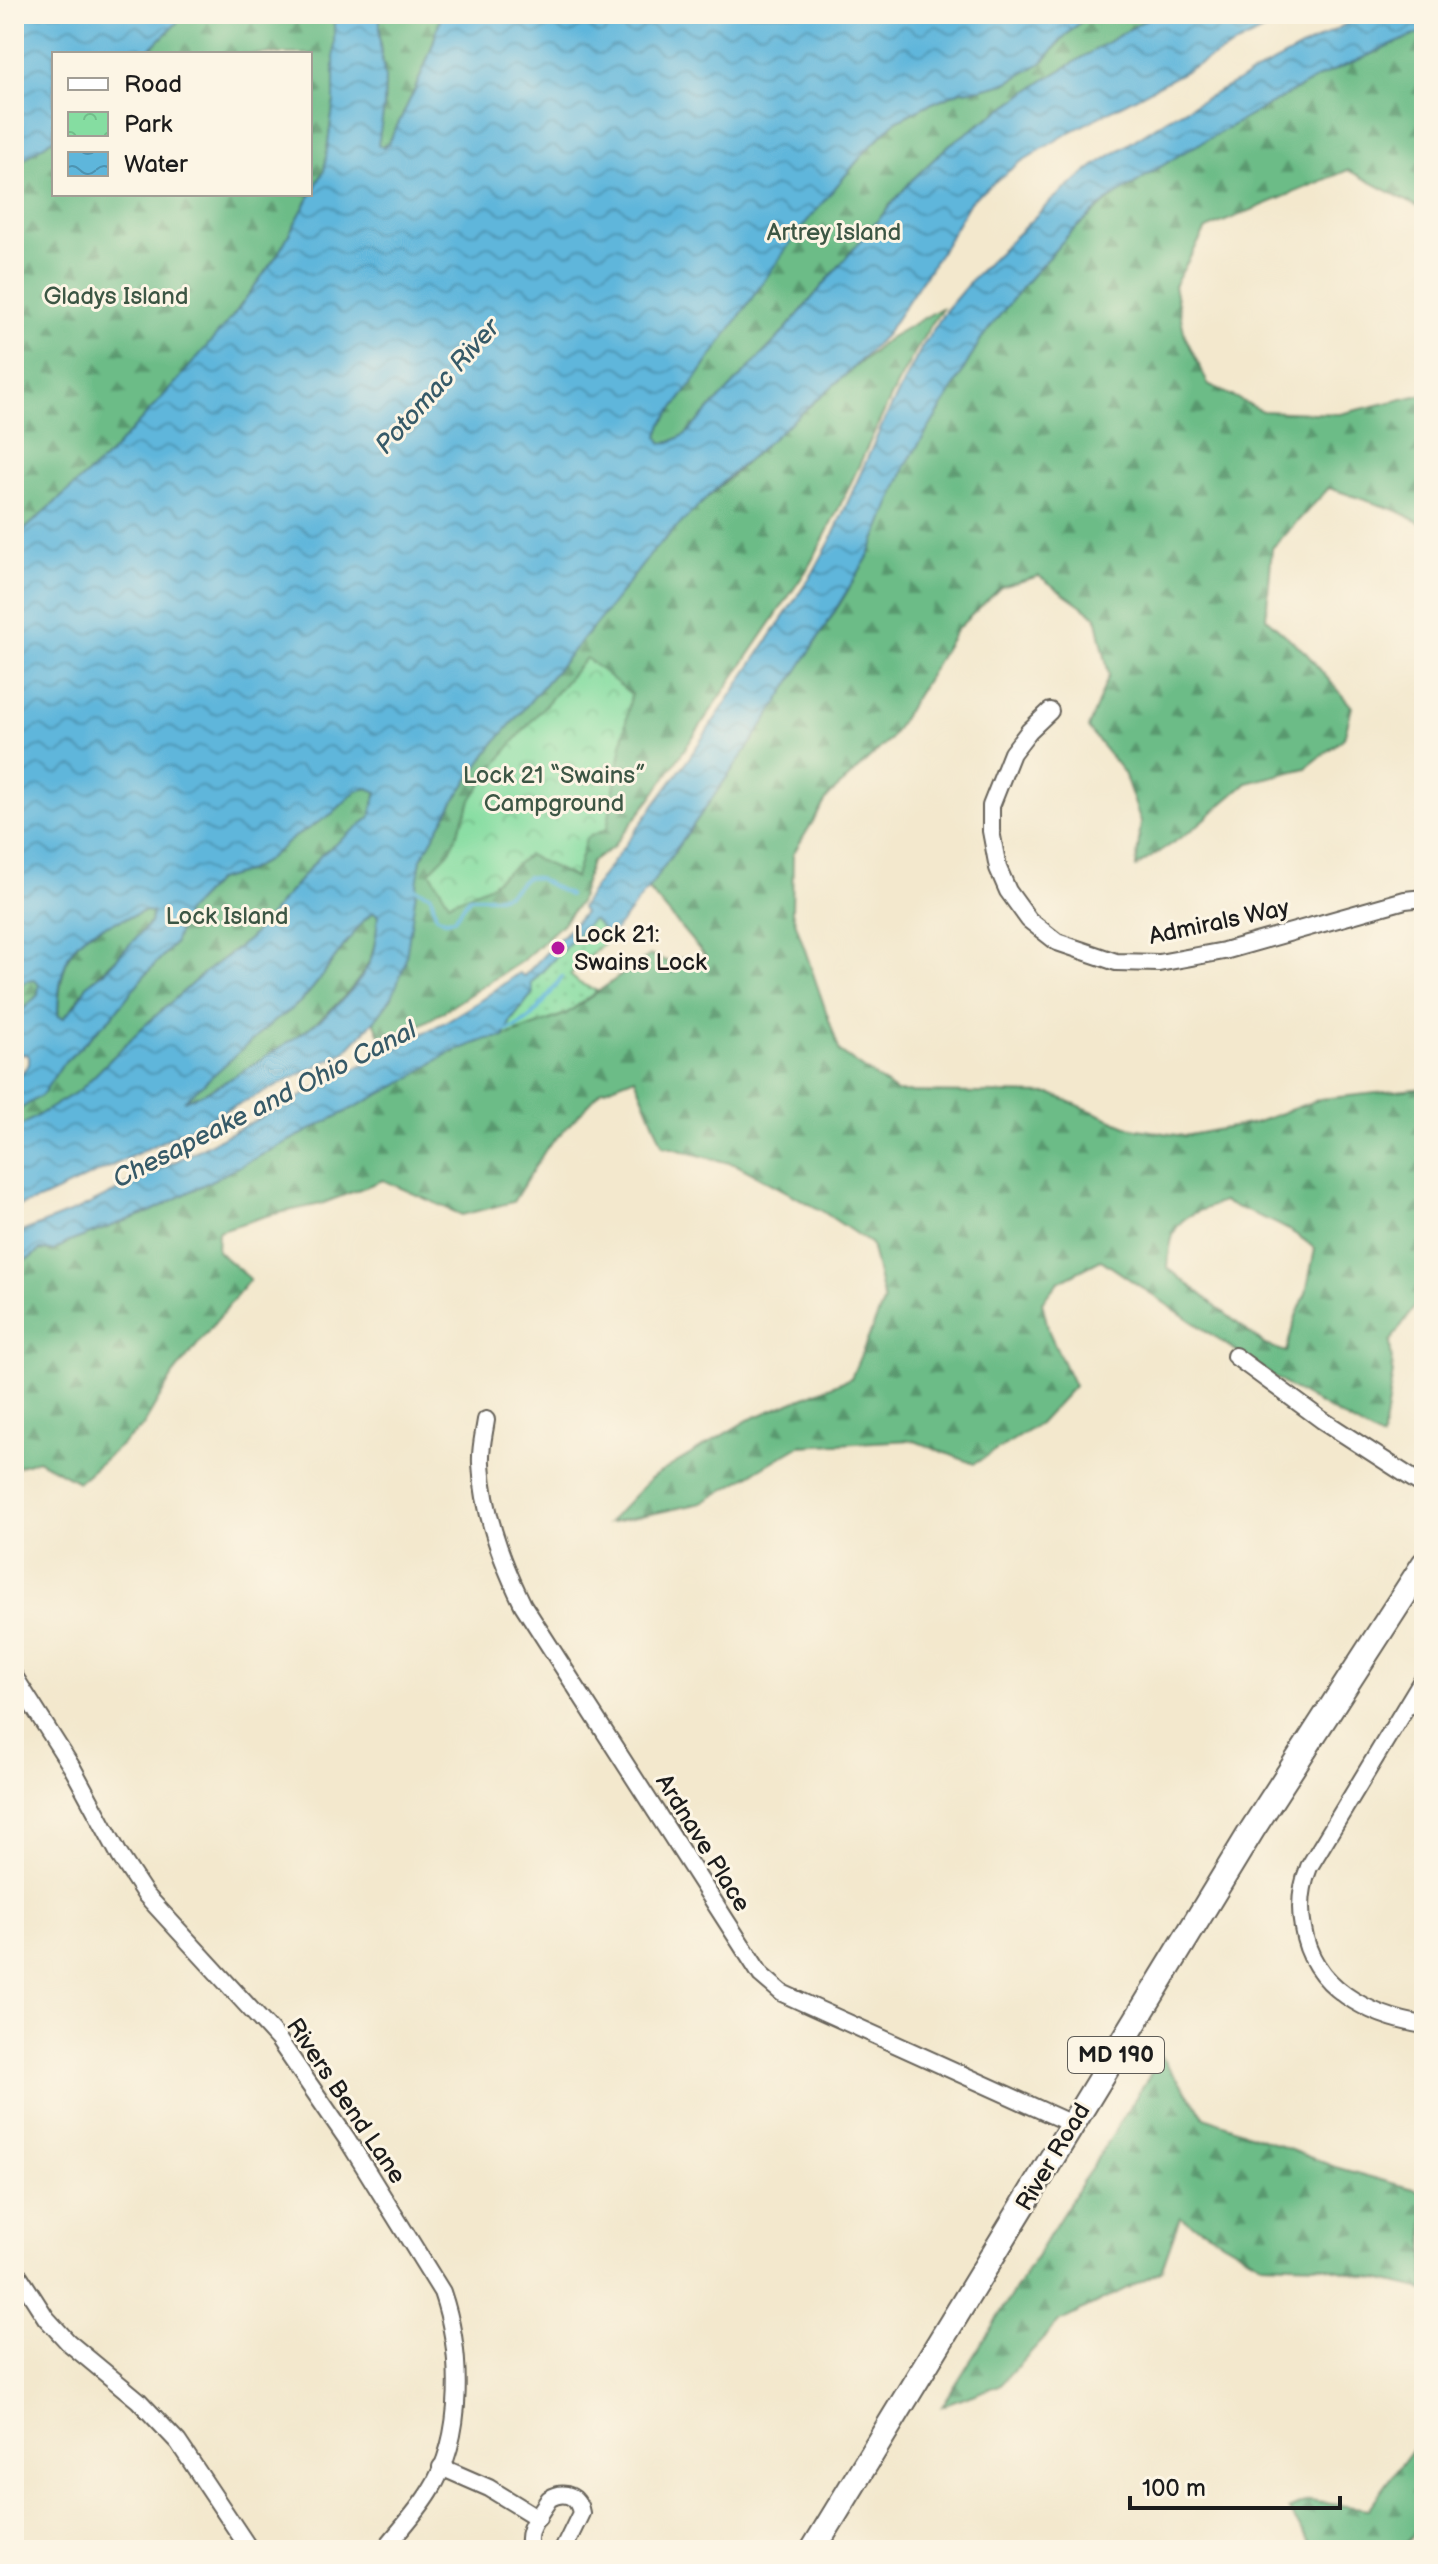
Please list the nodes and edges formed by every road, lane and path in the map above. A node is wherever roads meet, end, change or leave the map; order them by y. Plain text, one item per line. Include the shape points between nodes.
1 (1050, 711) dead end
2 (1424, 898) edge
3 (1235, 1356) dead end
4 (486, 1420) dead end
5 (1424, 1486) edge
6 (1424, 1564) edge
7 (14, 1676) edge
8 (1424, 1677) edge
9 (1424, 2025) edge
10 (1074, 2125) junction
11 (14, 2268) edge
12 (441, 2467) junction
13 (538, 2518) junction
14 (250, 2550) edge
15 (384, 2550) edge
16 (531, 2550) edge
17 (563, 2550) edge
18 (813, 2550) edge

1 - 2 street, Admirals Way via 1012,753 991,806 991,831 1008,891 1029,920 1057,942 1116,962 1159,963
3 - 5 street
4 - 10 street, Ardnave Place via 480,1462 490,1517 523,1605 761,1975 782,1993
6 - 10 main road, River Road / MD 190 via 1252,1830
7 - 12 street, Rivers Bend Lane via 145,1894 278,2039 442,2292 457,2356 457,2385
8 - 9 street via 1309,1867 1301,1897 1305,1942 1331,1985 1375,2012
10 - 18 main road, River Road / MD 190
11 - 14 street via 68,2342 138,2400 178,2442
12 - 13 street
12 - 15 street, Rivers Bend Lane via 431,2491
13 - 16 street via 528,2532
13 - 17 street via 552,2496 565,2494 577,2501 581,2513

